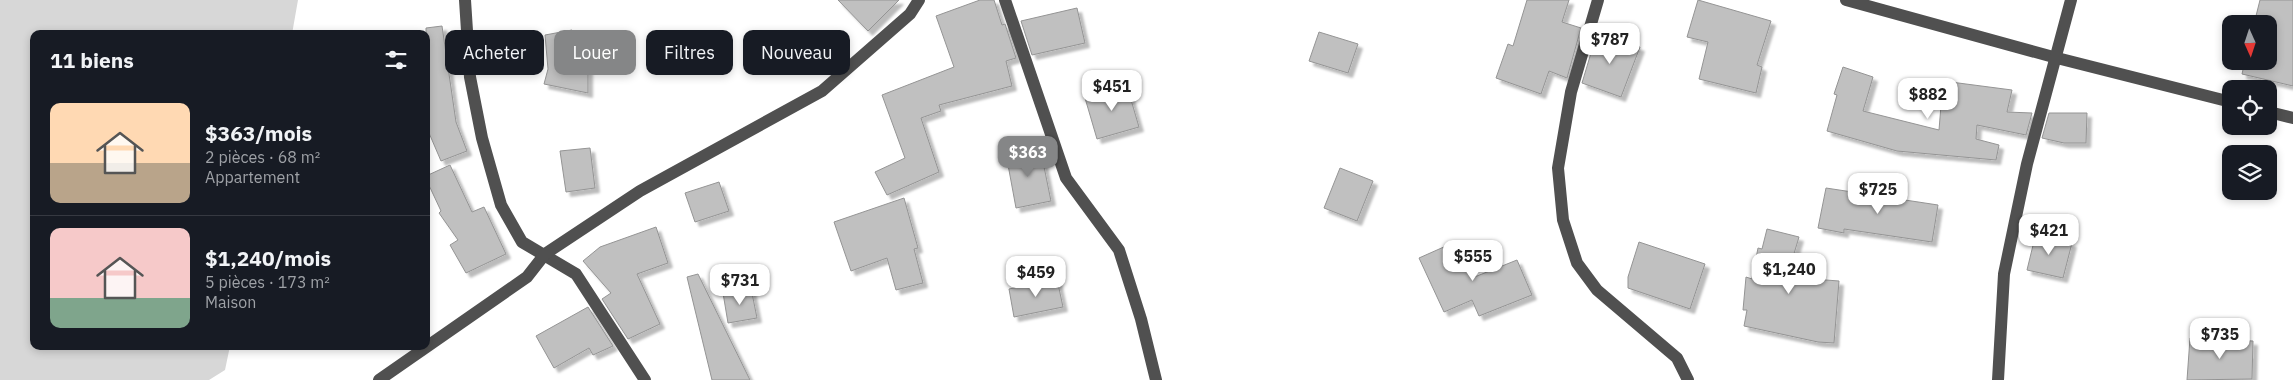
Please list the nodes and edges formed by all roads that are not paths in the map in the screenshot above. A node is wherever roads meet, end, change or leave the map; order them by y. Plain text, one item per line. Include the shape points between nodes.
1 (465, 0) edge
2 (919, 0) edge
3 (1005, 0) edge
4 (1598, 0) edge
5 (1846, 0) edge
6 (2071, 0) edge
7 (2057, 58) junction
8 (2222, 100) edge
9 (2277, 114) edge
10 (2293, 118) edge
11 (545, 254) junction
12 (430, 345) edge
13 (422, 350) edge
14 (379, 380) edge
15 (645, 380) edge
16 (1156, 380) edge
17 (1688, 380) edge
18 (1998, 380) edge

1 - 11 street via 470,77 482,138 501,205 522,242
2 - 11 street via 910,14 822,91 640,191
3 - 16 street via 1066,178 1119,250
4 - 17 street via 1571,92 1558,168 1563,220 1577,263 1597,290 1677,358
5 - 7 street
6 - 7 street
7 - 8 street
7 - 18 street via 2027,164 2004,274
9 - 10 street
11 - 12 street via 527,277
11 - 15 street via 576,274
13 - 14 street

